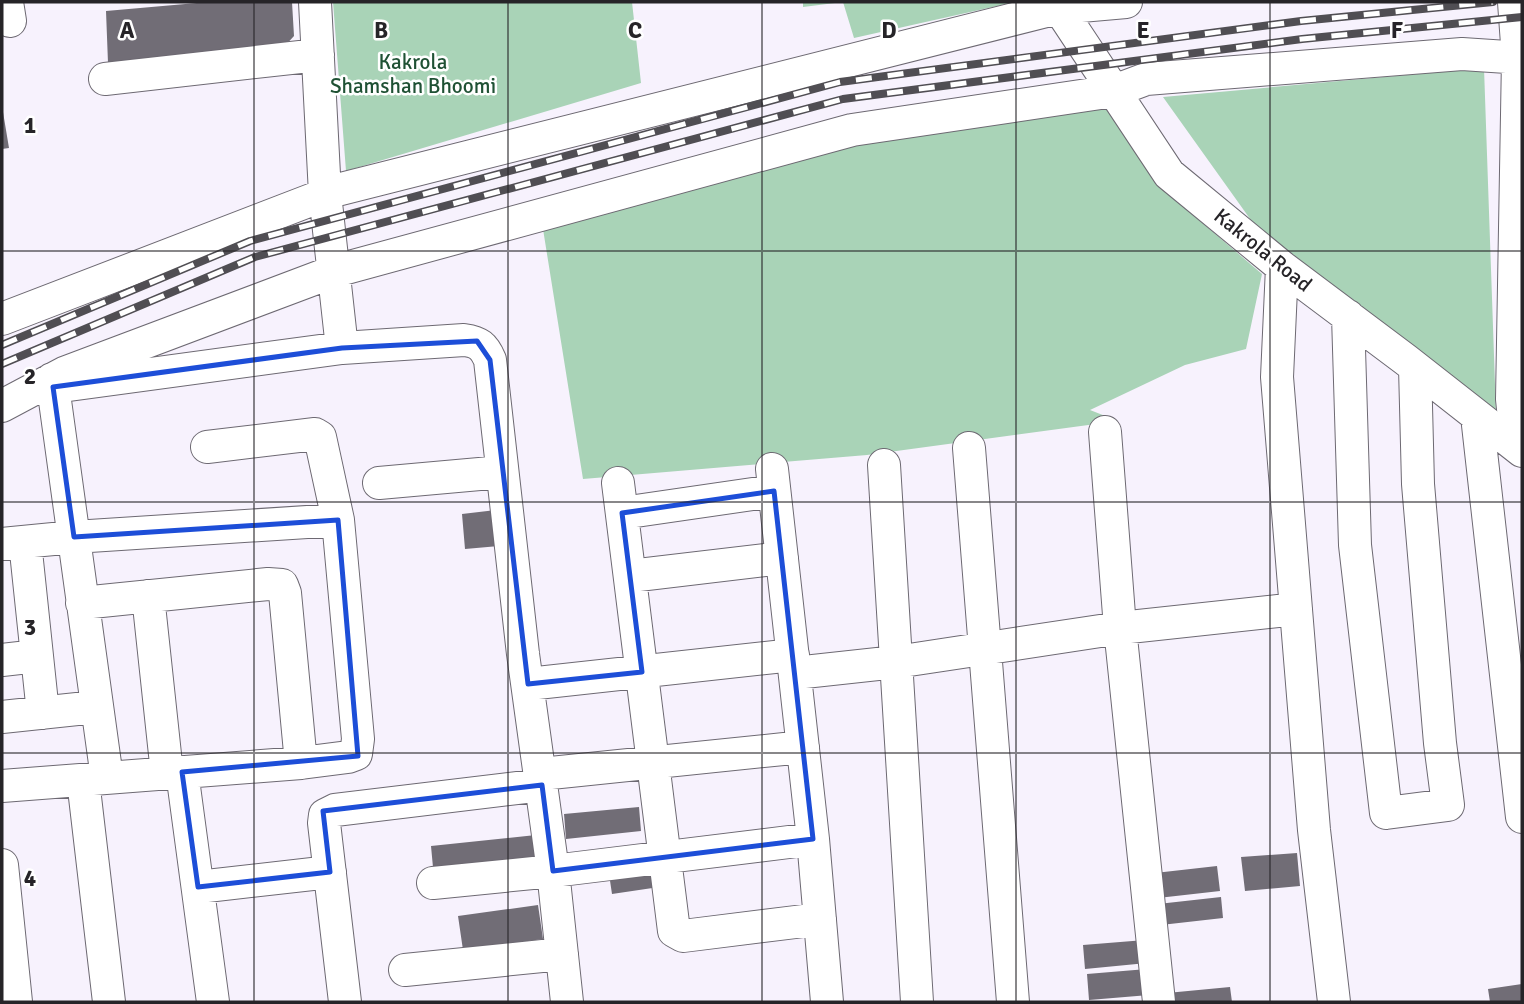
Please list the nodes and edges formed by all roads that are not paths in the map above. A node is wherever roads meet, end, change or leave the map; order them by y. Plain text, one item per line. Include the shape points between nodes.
1 (315, 2) edge
2 (1126, 2) edge
3 (1514, 2) edge
4 (1056, 5) edge
5 (318, 55) junction
6 (1520, 58) edge
7 (105, 79) dead end
8 (1114, 91) junction
9 (325, 194) junction
10 (1282, 267) junction
11 (335, 271) junction
12 (1348, 316) junction
13 (2, 319) edge
14 (342, 348) junction
15 (1415, 367) junction
16 (53, 383) junction
17 (2, 406) edge
18 (1477, 416) junction
19 (1105, 432) dead end
20 (207, 447) dead end
21 (969, 447) dead end
22 (1520, 449) edge
23 (884, 465) dead end
24 (502, 472) junction
25 (379, 483) dead end
26 (338, 520) junction
27 (74, 537) junction
28 (13, 543) edge
29 (782, 558) junction
30 (630, 576) junction
31 (148, 596) junction
32 (82, 603) junction
33 (1296, 610) junction
34 (1120, 628) junction
35 (985, 649) junction
36 (37, 656) junction
37 (2, 660) edge
38 (896, 662) junction
39 (794, 664) junction
40 (642, 672) junction
41 (528, 684) junction
42 (96, 707) junction
43 (43, 713) junction
44 (2, 717) edge
45 (803, 747) junction
46 (653, 762) junction
47 (301, 763) junction
48 (175, 773) junction
49 (95, 779) junction
50 (542, 780) junction
51 (2, 786) edge
52 (1522, 817) edge
53 (813, 839) junction
54 (664, 858) junction
55 (2, 865) edge
56 (553, 871) junction
57 (330, 872) junction
58 (433, 883) dead end
59 (198, 887) junction
60 (820, 919) junction
61 (562, 954) junction
62 (405, 970) dead end
63 (16, 1002) edge
64 (109, 1002) edge
65 (213, 1002) edge
66 (345, 1002) edge
67 (567, 1002) edge
68 (827, 1002) edge
69 (916, 1002) edge
70 (1013, 1002) edge
71 (1159, 1002) edge
72 (1334, 1002) edge

1 - 5 street
2 - 4 street
3 - 6 street
4 - 8 street, Kakrola Road
4 - 9 street
5 - 7 street
5 - 9 street
6 - 8 street via 1462,54 1329,64 1146,79
6 - 22 street via 1512,399
8 - 10 street, Kakrola Road via 1169,174
8 - 11 street via 852,130
9 - 11 street
9 - 13 street
10 - 12 street, Kakrola Road
10 - 33 street via 1277,377
11 - 14 street
11 - 16 street
12 - 15 street, Kakrola Road
12 - 15 street via 1355,545 1387,813 1448,805 1418,484
14 - 16 street
14 - 24 street via 477,341 490,360
15 - 18 street, Kakrola Road
16 - 17 street
16 - 27 street
18 - 22 street, Kakrola Road
18 - 52 street
19 - 34 street
20 - 26 street via 315,434 320,437
21 - 35 street
23 - 38 street
24 - 25 street
24 - 41 street
26 - 27 street
26 - 47 street via 358,748 348,757
27 - 28 street
27 - 32 street
28 - 36 street
29 - 30 street
29 - 30 street via 773,480 620,498
29 - 39 street
30 - 40 street
31 - 32 street
31 - 47 street via 282,585
31 - 48 street
32 - 42 street
33 - 34 street
33 - 72 street via 1320,894
34 - 35 street
34 - 71 street
35 - 38 street
35 - 70 street
36 - 37 street
36 - 43 street
38 - 39 street
38 - 69 street
39 - 40 street
39 - 45 street
40 - 41 street
40 - 46 street
41 - 50 street
42 - 43 street
42 - 49 street
43 - 44 street
45 - 46 street
45 - 53 street
46 - 50 street
46 - 54 street
47 - 48 street
48 - 49 street
48 - 59 street
49 - 51 street
49 - 64 street
50 - 56 street
50 - 57 street via 330,811 324,823
53 - 54 street
53 - 60 street
54 - 56 street
54 - 60 street via 672,925 678,935
55 - 63 street
56 - 58 street
56 - 61 street
57 - 59 street
57 - 66 street
59 - 65 street
60 - 68 street
61 - 62 street
61 - 67 street

